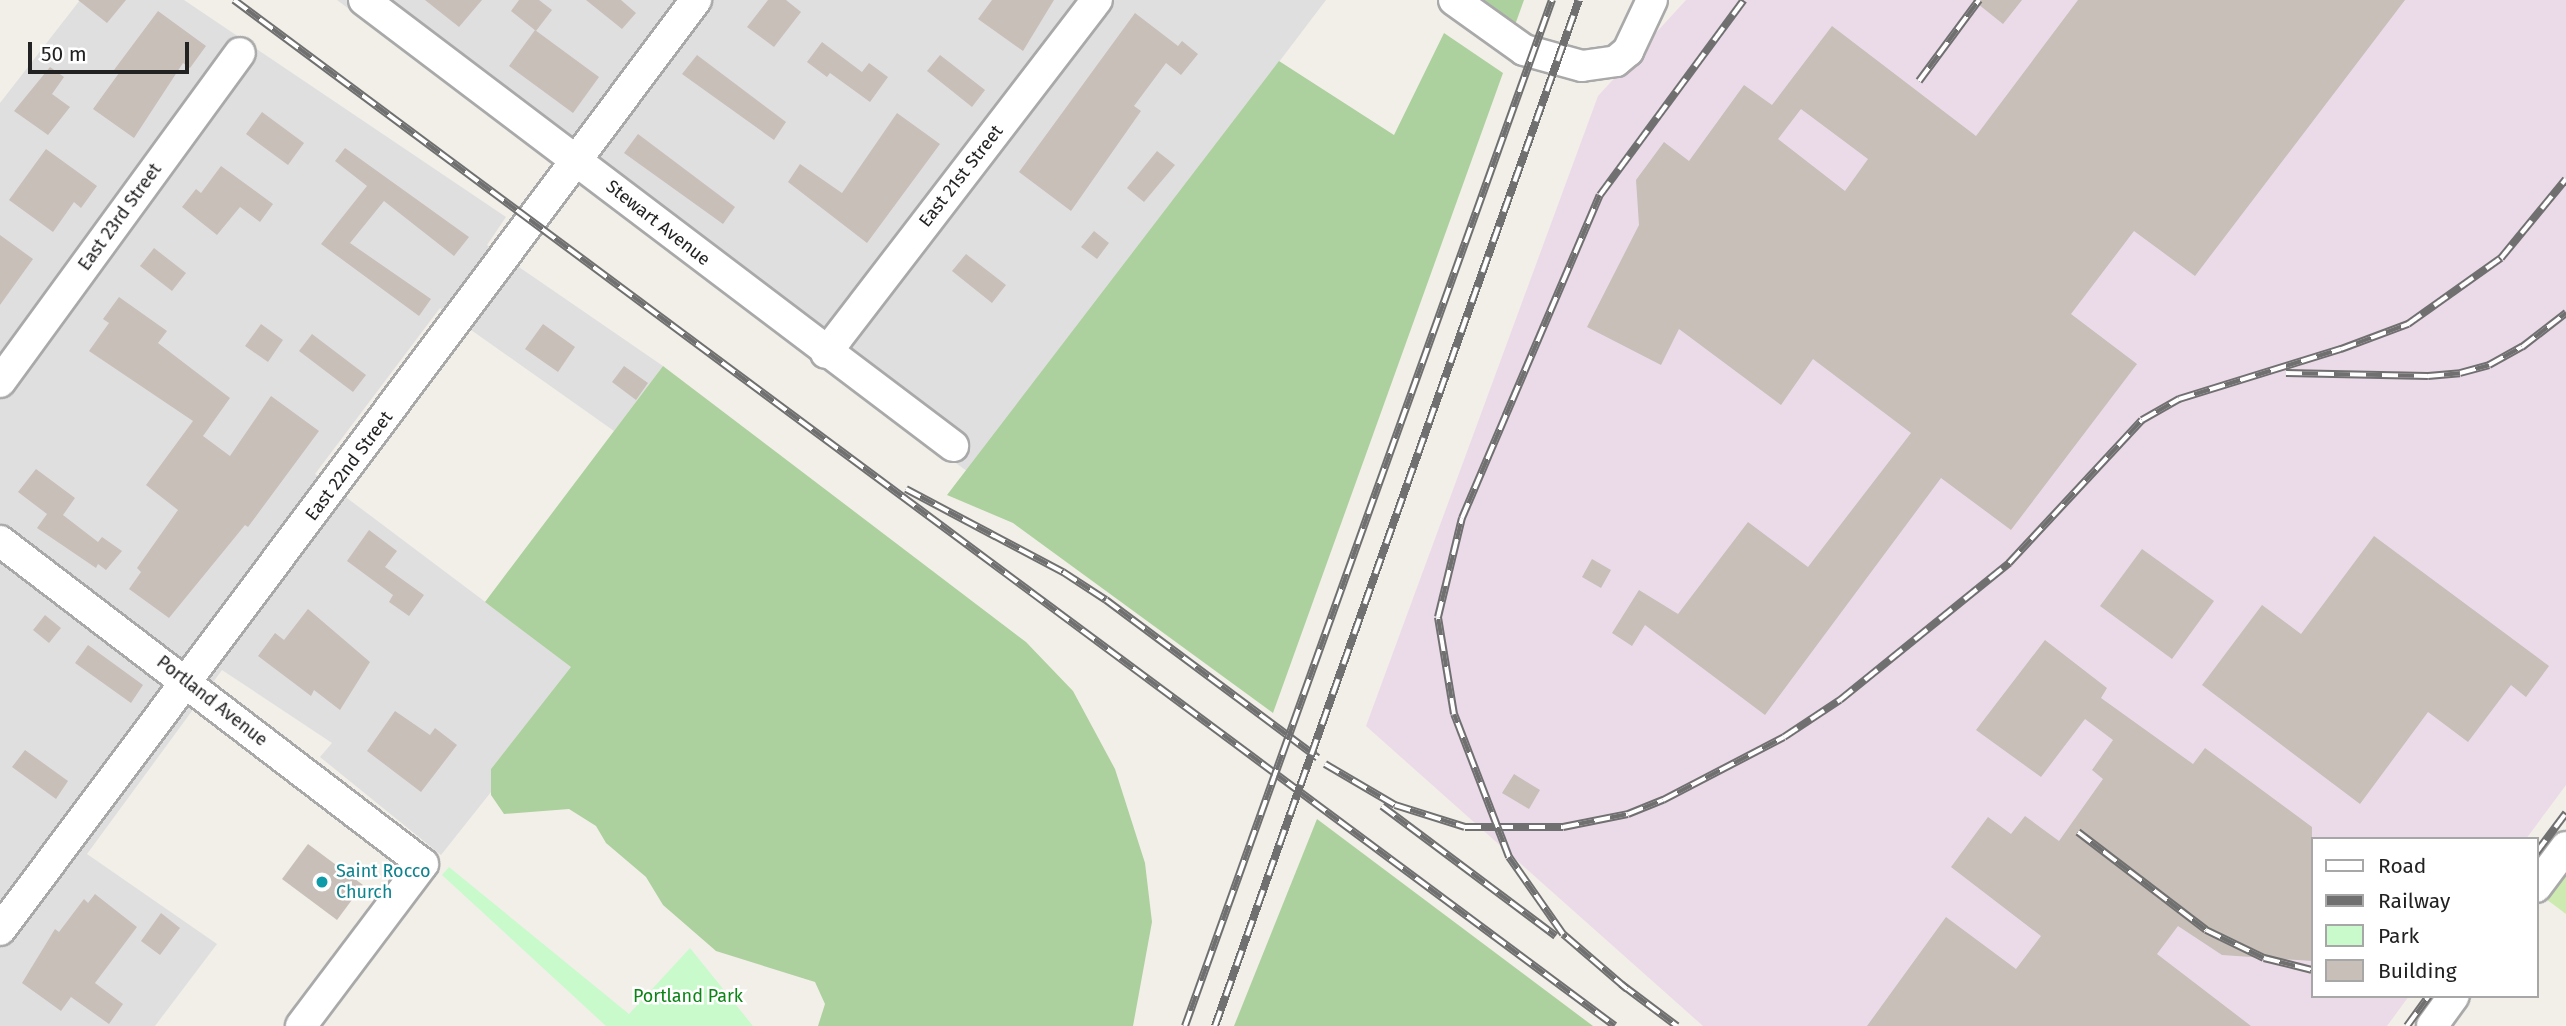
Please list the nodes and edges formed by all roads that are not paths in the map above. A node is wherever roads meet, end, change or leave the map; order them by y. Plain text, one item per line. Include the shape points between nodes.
1 (364, 0) edge
2 (696, 0) edge
3 (1097, 0) edge
4 (1454, 0) edge
5 (1652, 0) edge
6 (240, 53) dead end
7 (578, 159) junction
8 (825, 353) junction
9 (0, 382) edge
10 (953, 446) dead end
11 (0, 541) edge
12 (188, 681) junction
13 (2566, 847) edge
14 (2538, 884) edge
15 (0, 930) edge
16 (2453, 998) edge
17 (301, 1026) edge
18 (2432, 1026) edge

1 - 7 street, Stewart Avenue
2 - 7 street, East 22nd Street
3 - 8 street, East 21st Street
4 - 5 street via 1524,50 1581,66 1616,61 1628,51
6 - 9 street, East 23rd Street
7 - 8 street, Stewart Avenue
7 - 12 street, East 22nd Street
8 - 10 street, Stewart Avenue
11 - 12 street, Portland Avenue
12 - 15 street, East 22nd Street
12 - 17 street, Portland Avenue via 423,864
13 - 14 street
16 - 18 street

